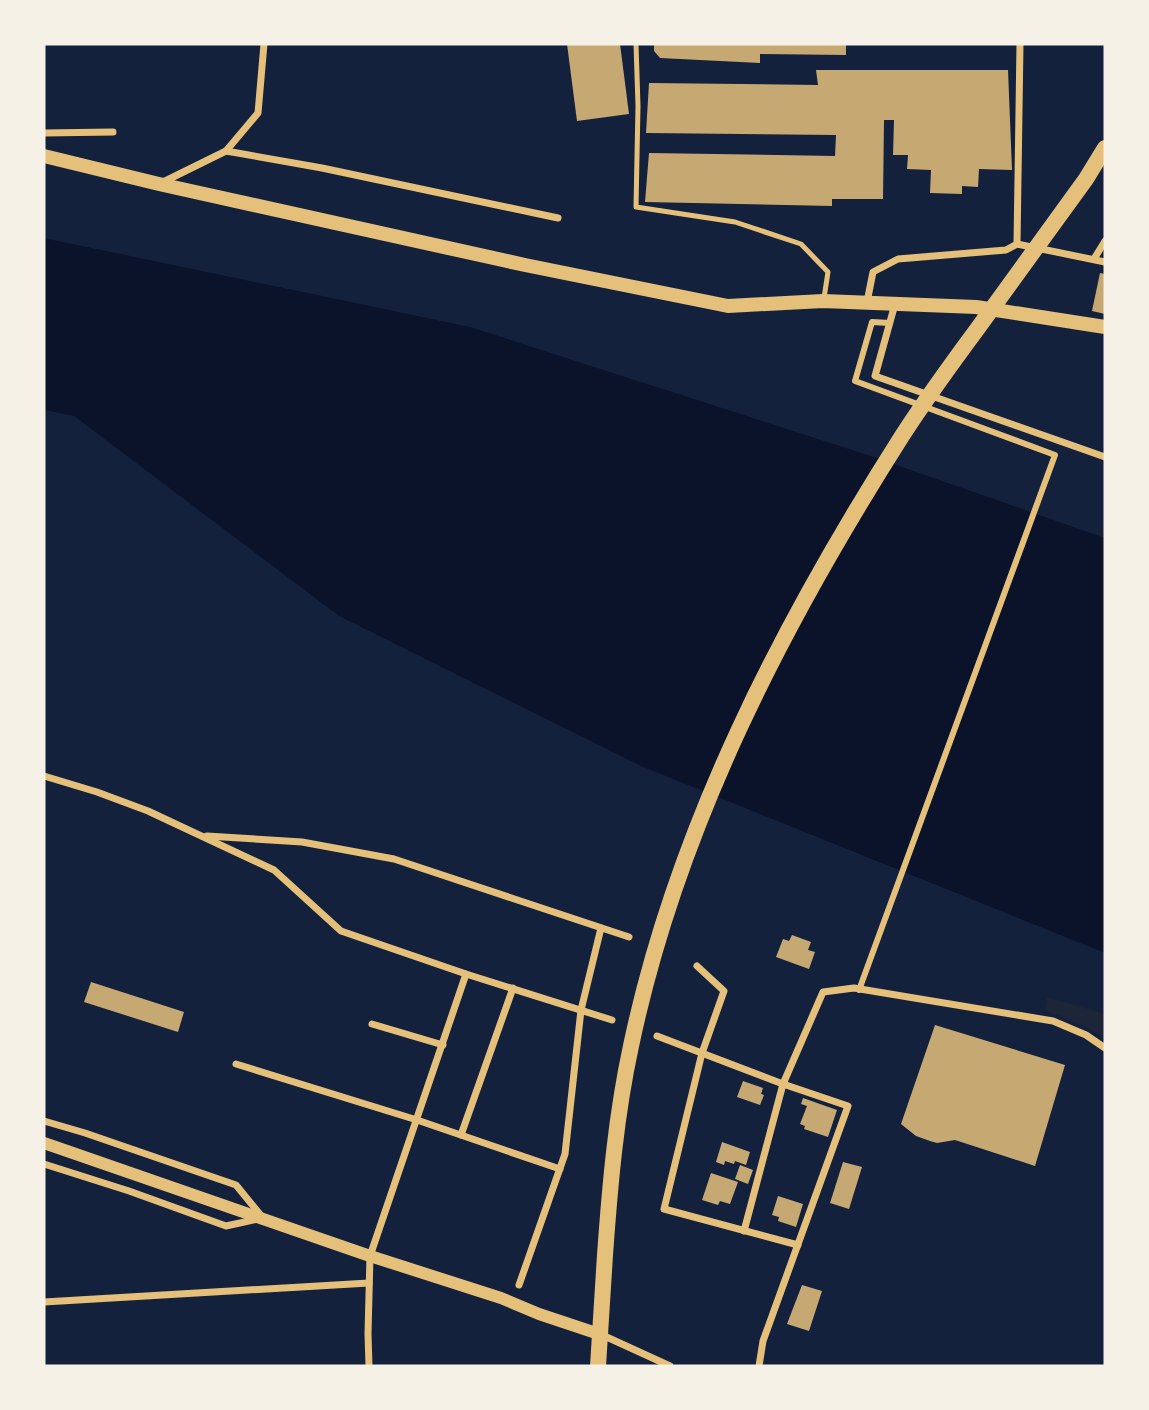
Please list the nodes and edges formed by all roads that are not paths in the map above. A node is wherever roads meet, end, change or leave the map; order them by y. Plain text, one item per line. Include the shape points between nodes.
1 (264, 44) edge
2 (636, 44) edge
3 (1020, 44) edge
4 (113, 132) dead end
5 (44, 133) edge
6 (1105, 148) edge
7 (226, 151) junction
8 (44, 156) edge
9 (159, 184) junction
10 (558, 218) dead end
11 (1105, 241) edge
12 (1017, 244) junction
13 (1094, 259) junction
14 (1105, 262) edge
15 (823, 301) junction
16 (867, 302) junction
17 (895, 304) junction
18 (890, 323) junction
19 (1105, 327) edge
20 (1105, 457) edge
21 (44, 776) edge
22 (203, 836) junction
23 (601, 928) junction
24 (629, 937) dead end
25 (697, 966) dead end
26 (466, 974) junction
27 (513, 988) junction
28 (859, 990) junction
29 (581, 1010) junction
30 (612, 1020) dead end
31 (372, 1024) dead end
32 (657, 1036) dead end
33 (443, 1045) junction
34 (1105, 1048) edge
35 (702, 1053) junction
36 (236, 1063) dead end
37 (783, 1084) junction
38 (417, 1120) junction
39 (44, 1121) edge
40 (461, 1135) junction
41 (44, 1143) edge
42 (44, 1164) edge
43 (560, 1169) junction
44 (263, 1219) junction
45 (744, 1231) junction
46 (798, 1245) junction
47 (370, 1256) junction
48 (369, 1283) junction
49 (519, 1285) dead end
50 (44, 1302) edge
51 (599, 1334) junction
52 (369, 1366) edge
53 (598, 1366) edge
54 (670, 1366) edge
55 (759, 1366) edge

1 - 7 street via 258,113
2 - 15 lane via 636,207 735,222 801,244 828,272
3 - 12 street
4 - 5 street
6 - 51 highway via 904,433 822,568 725,763 681,869 631,1046 611,1171
7 - 9 street
7 - 10 street
8 - 9 main road
9 - 15 main road via 728,306
11 - 13 street
12 - 13 street
12 - 16 street via 1006,250 898,259 873,272
13 - 14 street
15 - 16 main road
16 - 17 main road
17 - 18 street
17 - 19 main road via 976,307
18 - 20 street via 876,376
18 - 28 street via 872,322 855,381 1055,455
21 - 22 street via 148,811
22 - 23 street via 302,842 394,859
22 - 26 street via 274,870 341,931
23 - 24 street
23 - 29 street
25 - 35 street via 724,990
26 - 27 street
26 - 33 street
27 - 29 street
27 - 40 street
28 - 34 street via 1053,1021
28 - 37 street via 823,992
29 - 30 street
29 - 43 street
31 - 33 street
32 - 35 street
33 - 38 street
35 - 37 street
35 - 45 street via 664,1209
36 - 38 street
37 - 45 street
37 - 46 street via 848,1106
38 - 40 street
38 - 47 street
39 - 44 street via 236,1185
40 - 43 street
41 - 44 street
42 - 44 street via 226,1226
43 - 49 street
44 - 47 street
45 - 46 street
46 - 55 street via 763,1341
47 - 48 street
47 - 51 street
48 - 50 street
48 - 52 street
51 - 53 highway
51 - 54 street

